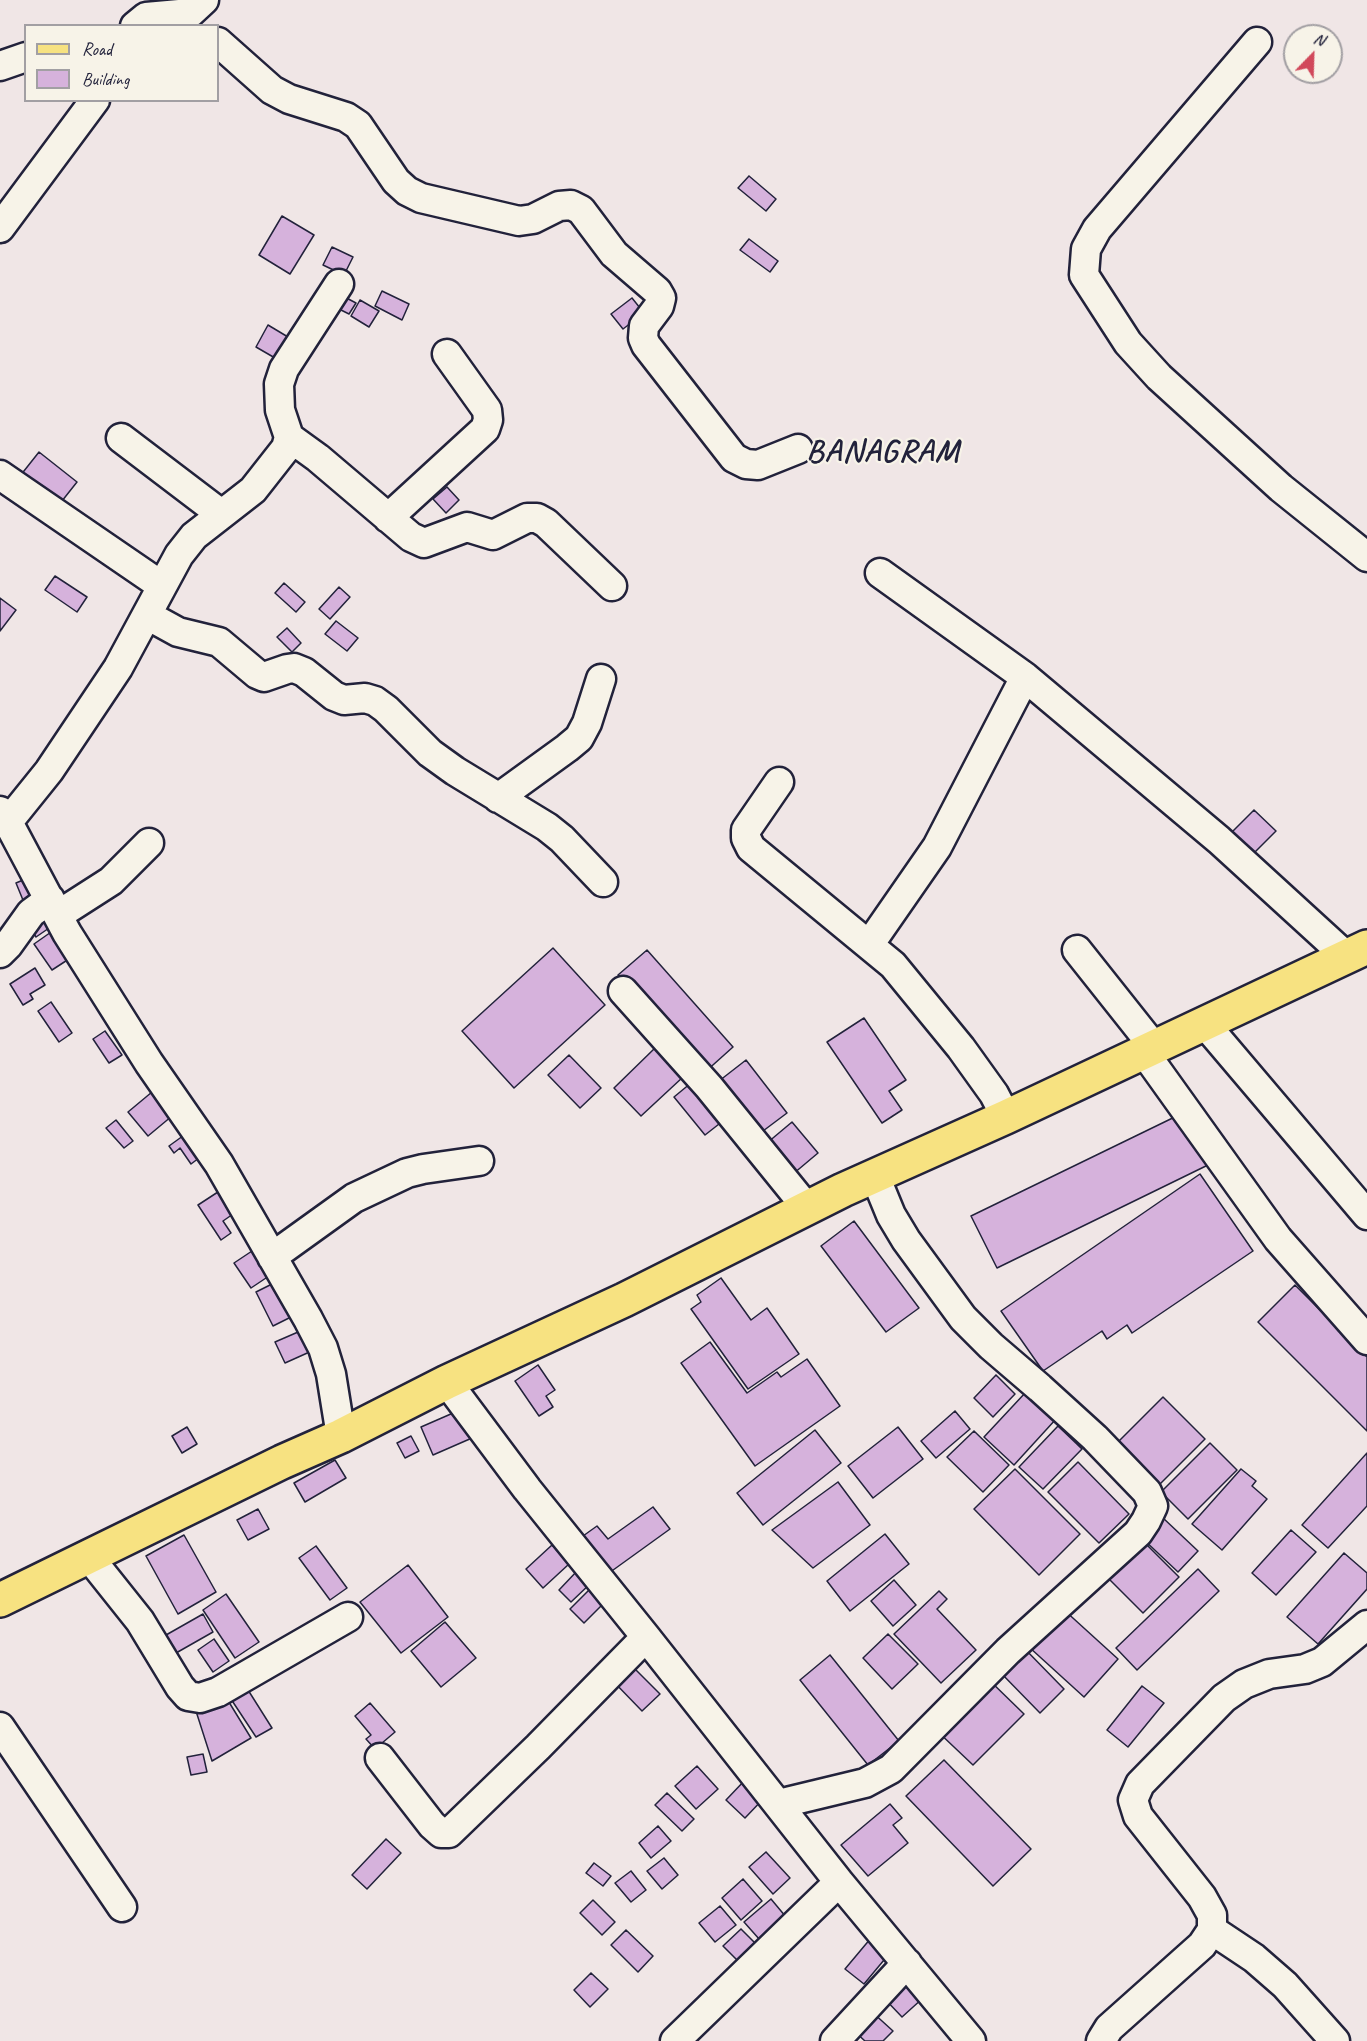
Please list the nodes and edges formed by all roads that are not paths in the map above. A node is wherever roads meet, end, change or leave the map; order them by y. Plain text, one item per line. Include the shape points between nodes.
1 (196, 13) edge
2 (143, 14) edge
3 (1257, 42) dead end
4 (219, 43) edge
5 (24, 58) edge
6 (0, 66) edge
7 (94, 102) edge
8 (0, 228) edge
9 (339, 284) dead end
10 (447, 354) dead end
11 (289, 437) junction
12 (121, 438) dead end
13 (798, 449) dead end
14 (0, 476) edge
15 (221, 514) junction
16 (388, 518) junction
17 (1367, 557) edge
18 (880, 573) dead end
19 (162, 586) junction
20 (612, 586) dead end
21 (147, 615) junction
22 (1025, 677) junction
23 (601, 679) dead end
24 (779, 782) dead end
25 (498, 798) junction
26 (4, 817) edge
27 (149, 843) dead end
28 (603, 882) dead end
29 (54, 907) junction
30 (869, 945) junction
31 (1077, 950) dead end
32 (1357, 952) edge
33 (0, 953) edge
34 (623, 991) dead end
35 (1205, 1024) junction
36 (1149, 1050) junction
37 (1006, 1117) junction
38 (479, 1161) dead end
39 (875, 1176) junction
40 (807, 1208) junction
41 (1367, 1215) edge
42 (272, 1257) junction
43 (1367, 1340) edge
44 (447, 1382) junction
45 (341, 1436) junction
46 (89, 1557) junction
47 (0, 1600) edge
48 (348, 1617) dead end
49 (1367, 1625) edge
50 (646, 1637) junction
51 (0, 1727) edge
52 (380, 1758) dead end
53 (778, 1804) junction
54 (839, 1882) junction
55 (122, 1907) dead end
56 (1212, 1930) junction
57 (907, 1963) junction
58 (958, 2036) edge
59 (675, 2041) edge
60 (835, 2041) edge
61 (1101, 2041) edge
62 (1335, 2041) edge

1 - 2 street
3 - 17 street via 1097,229 1086,249 1084,275 1128,343 1159,377 1281,488
4 - 13 street via 272,90 358,125 396,181 421,198 519,221 560,206 571,205 581,210 614,254 657,291 661,298 659,306 644,326 646,345 735,458 758,465
5 - 6 street
7 - 8 street
9 - 11 street via 284,369 279,384 280,410
10 - 16 street via 487,410 485,429
11 - 15 street via 286,448 253,490
11 - 16 street
12 - 15 street
14 - 19 street
15 - 19 street via 194,536
16 - 20 street via 424,543 467,527 493,535 526,518 537,518
18 - 22 street
19 - 21 street
21 - 25 street via 178,632 219,642 264,677 294,668 334,696 375,701 430,753
21 - 26 street via 118,668 49,771
22 - 30 street via 937,847
22 - 32 street
23 - 25 street via 579,738
24 - 30 street via 746,830 751,848
25 - 28 street via 547,827
26 - 29 street
27 - 29 street via 111,881
29 - 33 street via 31,912
29 - 42 street via 149,1063 219,1164
30 - 37 street via 906,979 954,1039
31 - 36 street
32 - 35 main road
34 - 40 street via 709,1087
35 - 36 main road
35 - 41 street
36 - 37 main road
36 - 43 street via 1278,1239
37 - 39 main road
38 - 42 street via 407,1173 354,1198
39 - 40 main road
39 - 53 street via 906,1240 963,1318 1095,1438 1147,1492 1153,1506 1138,1533 1008,1651 891,1769 865,1783
40 - 44 main road via 624,1300
42 - 45 street via 322,1348 331,1374
44 - 45 main road
44 - 50 street
45 - 46 main road
46 - 47 main road
46 - 48 street via 140,1621 180,1688 200,1698 218,1692
49 - 56 street via 1322,1662 1244,1684 1140,1784 1133,1800 1138,1816 1202,1897 1212,1915
50 - 52 street via 449,1833 441,1833 432,1826
50 - 53 street
51 - 55 street
53 - 54 street
54 - 57 street
54 - 59 street
56 - 61 street via 1202,1945 1109,2028
56 - 62 street via 1285,1985
57 - 58 street
57 - 60 street

